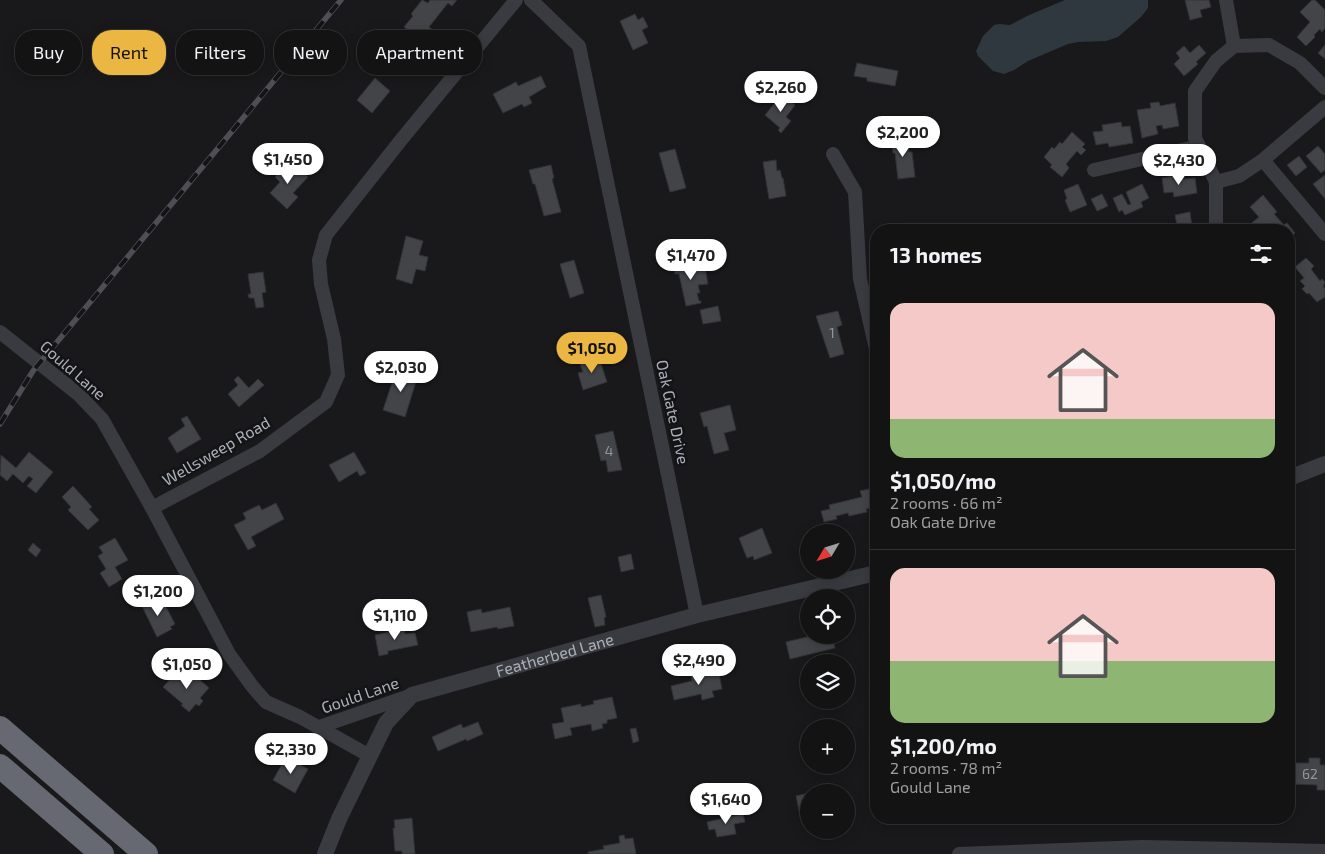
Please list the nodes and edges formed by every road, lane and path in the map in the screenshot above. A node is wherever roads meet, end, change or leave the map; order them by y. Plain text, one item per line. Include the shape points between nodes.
1 (516, 0) edge
2 (531, 0) edge
3 (1226, 0) edge
4 (1234, 46) junction
5 (1325, 88) edge
6 (1325, 107) edge
7 (1199, 146) junction
8 (833, 154) dead end
9 (1263, 160) junction
10 (1094, 170) dead end
11 (1216, 182) junction
12 (1216, 224) edge
13 (1325, 234) edge
14 (870, 323) edge
15 (0, 332) edge
16 (1325, 464) edge
17 (1295, 476) edge
18 (152, 508) junction
19 (870, 573) edge
20 (697, 615) junction
21 (412, 695) junction
22 (319, 727) junction
23 (0, 728) edge
24 (370, 756) junction
25 (0, 766) edge
26 (1196, 851) edge
27 (1325, 851) edge
28 (102, 854) edge
29 (146, 854) edge
30 (325, 854) edge
31 (959, 854) edge

1 - 18 street, Wellsweep Road via 326,235 319,260 321,284 334,339 338,375 326,402 260,451
2 - 20 street, Oak Gate Drive via 579,46
3 - 4 street
4 - 5 street via 1269,45 1300,63
4 - 7 street via 1216,60 1194,91 1195,138
6 - 9 street
7 - 10 street
7 - 11 street
8 - 14 street via 855,192 860,280
9 - 11 street via 1239,176
9 - 13 street
11 - 12 street
15 - 18 street, Gould Lane via 78,394 102,419
16 - 17 street
18 - 22 street, Gould Lane via 229,654 252,686 266,702
19 - 20 street, Featherbed Lane
20 - 21 street, Featherbed Lane
21 - 22 street, Gould Lane
21 - 24 street via 386,724
22 - 24 street, Gould Lane
23 - 29 highway
24 - 30 street
25 - 28 highway
26 - 27 street
26 - 31 street via 1143,848

